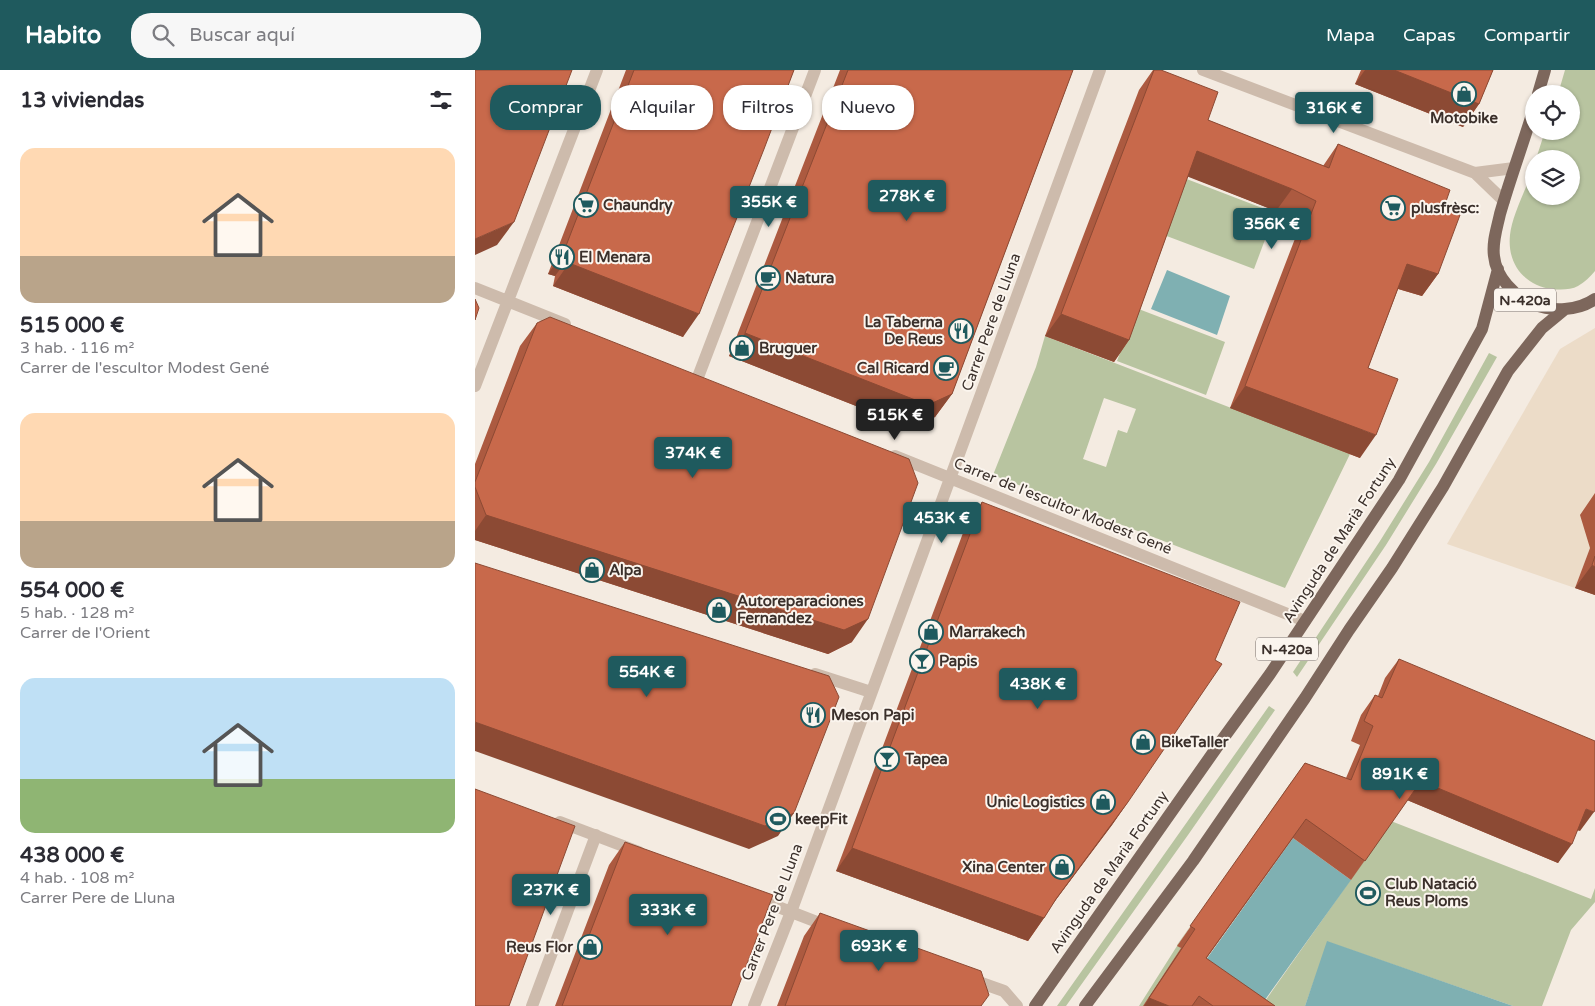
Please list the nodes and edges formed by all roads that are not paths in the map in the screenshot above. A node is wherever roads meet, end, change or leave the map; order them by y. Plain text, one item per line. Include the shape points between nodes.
1 (597, 70) edge
2 (815, 70) edge
3 (1101, 70) edge
4 (1203, 70) edge
5 (1545, 70) edge
6 (1541, 85) edge
7 (1525, 135) edge
8 (1514, 168) junction
9 (1475, 173) junction
10 (1504, 200) junction
11 (1498, 269) junction
12 (475, 288) edge
13 (1595, 299) edge
14 (508, 301) junction
15 (1565, 309) junction
16 (580, 330) edge
17 (698, 377) edge
18 (475, 386) edge
19 (888, 453) edge
20 (951, 478) junction
21 (1305, 621) junction
22 (805, 671) edge
23 (871, 692) junction
24 (549, 818) edge
25 (596, 835) junction
26 (649, 856) edge
27 (747, 895) edge
28 (791, 912) junction
29 (837, 930) edge
30 (958, 974) edge
31 (533, 1006) edge
32 (754, 1006) edge
33 (1017, 1006) edge
34 (1035, 1006) edge
35 (1085, 1006) edge

1 - 14 street
2 - 17 street
3 - 20 street, Carrer Pere de Lluna
4 - 9 street
5 - 6 main road
7 - 8 main road, N-420a
8 - 9 street
8 - 10 main road, N-420a
9 - 10 street
10 - 11 main road, N-420a via 1494,238
11 - 15 main road, N-420a via 1511,290 1528,302 1544,309
11 - 21 main road, Avinguda de Marià Fortuny / N-420a via 1482,329 1399,480
12 - 14 street
13 - 15 main road, N-420a via 1588,304
14 - 16 street
14 - 18 street
15 - 35 main road, N-420a via 1542,328 1508,371 1438,495 1392,568 1193,861
19 - 20 street, Carrer de l'escultor Modest Gené
20 - 21 street, Carrer de l'escultor Modest Gené
20 - 23 street, Carrer Pere de Lluna
21 - 34 main road, Avinguda de Marià Fortuny / N-420a via 1271,674
22 - 23 street
23 - 28 street, Carrer Pere de Lluna
24 - 25 street
25 - 26 street
25 - 31 street
27 - 28 street
28 - 29 street
28 - 32 street, Carrer Pere de Lluna
30 - 33 street via 1004,991

